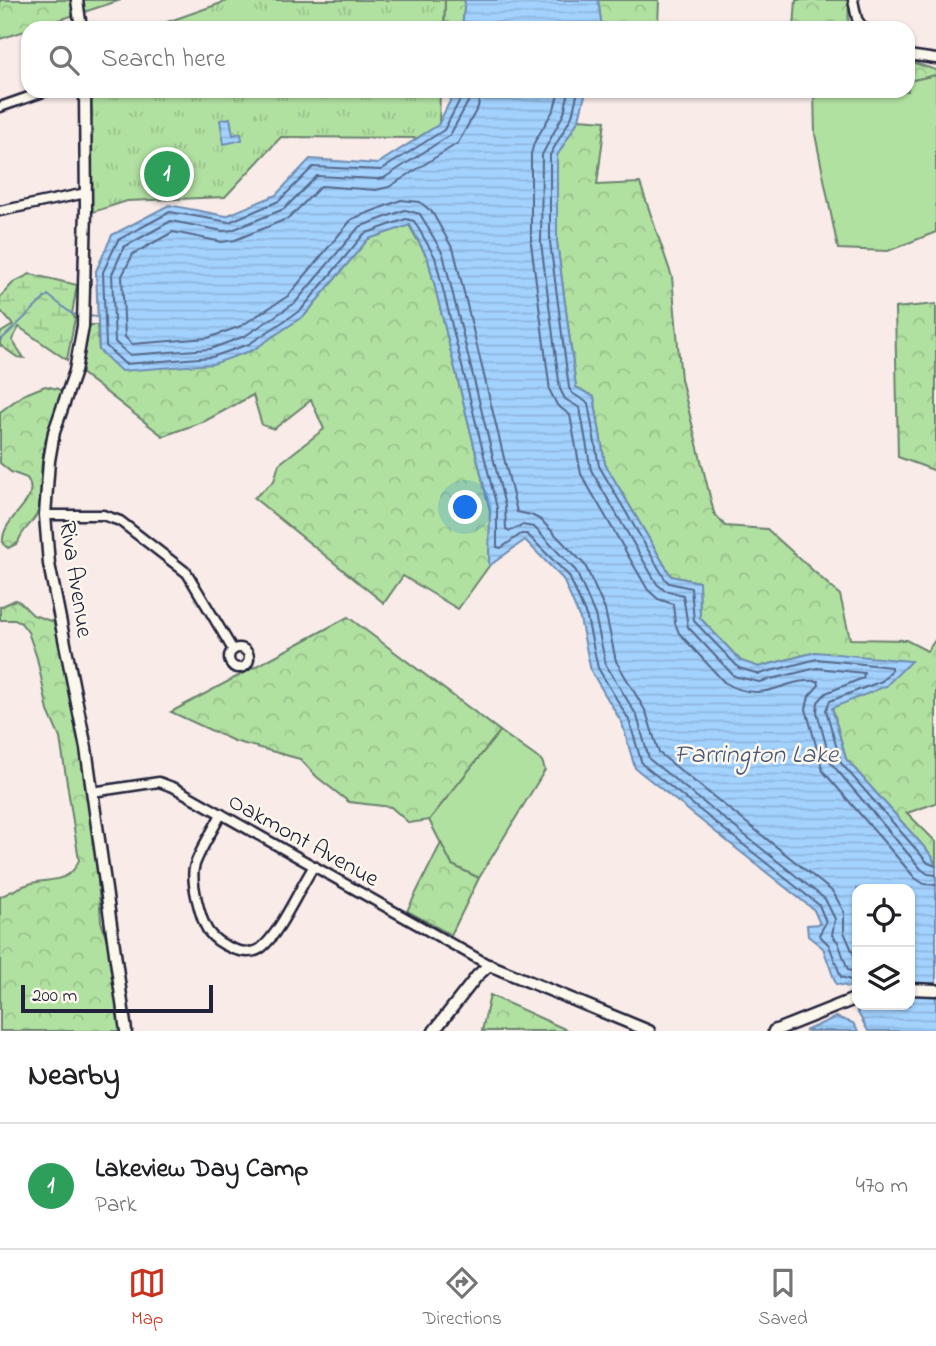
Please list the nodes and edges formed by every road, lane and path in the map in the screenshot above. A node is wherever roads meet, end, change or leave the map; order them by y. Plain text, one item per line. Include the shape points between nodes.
1 (77, 0) edge
2 (853, 0) edge
3 (80, 21) edge
4 (858, 21) edge
5 (915, 56) edge
6 (936, 59) edge
7 (26, 98) edge
8 (85, 98) edge
9 (0, 107) edge
10 (86, 193) junction
11 (0, 211) edge
12 (45, 515) junction
13 (233, 650) dead end
14 (92, 792) junction
15 (221, 814) junction
16 (314, 866) junction
17 (489, 965) junction
18 (915, 989) edge
19 (936, 990) edge
20 (852, 1000) edge
21 (126, 1031) edge
22 (434, 1031) edge
23 (649, 1031) edge
24 (774, 1031) edge

1 - 3 street
2 - 4 street
5 - 6 street
7 - 9 street
8 - 10 street, Riva Avenue
10 - 11 street
10 - 12 street, Riva Avenue via 84,315 75,371 52,442
12 - 13 street via 103,515 120,521 187,573
12 - 14 street, Riva Avenue via 49,564
14 - 15 street, Oakmont Avenue via 159,782
14 - 21 street, Riva Avenue
15 - 16 street, Oakmont Avenue
15 - 16 street via 194,867 197,902 209,932 229,946 249,953 260,949
16 - 17 street, Oakmont Avenue
17 - 22 street
17 - 23 street
18 - 19 street
20 - 24 street

